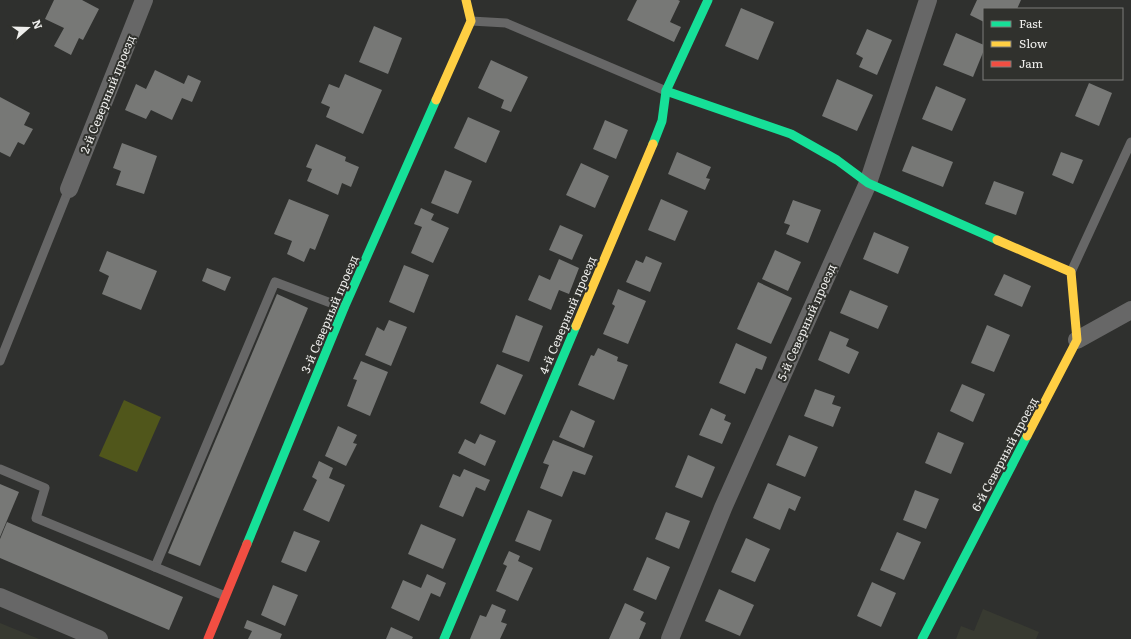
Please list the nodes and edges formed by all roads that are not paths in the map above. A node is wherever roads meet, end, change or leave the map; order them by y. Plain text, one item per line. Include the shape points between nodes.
1 (144, 0) edge
2 (466, 0) edge
3 (708, 0) edge
4 (928, 0) edge
5 (471, 21) junction
6 (666, 91) junction
7 (1131, 142) edge
8 (868, 183) junction
9 (69, 189) joint
10 (1071, 272) junction
11 (344, 308) junction
12 (1131, 310) edge
13 (1077, 340) junction
14 (0, 361) edge
15 (0, 469) edge
16 (155, 567) junction
17 (225, 596) junction
18 (0, 597) edge
19 (99, 639) edge
20 (208, 639) edge
21 (444, 639) edge
22 (670, 639) edge
23 (922, 639) edge

1 - 9 street, 2-й Северный проезд
2 - 5 street
3 - 6 street, 4-й Северный проезд
4 - 8 street, 5-й Северный проезд
5 - 6 lane via 506,23
5 - 11 street, 3-й Северный проезд
6 - 8 street via 791,134 837,160
6 - 21 street, 4-й Северный проезд via 662,121
7 - 10 lane
8 - 10 street
8 - 22 street, 5-й Северный проезд via 723,508
9 - 14 lane
10 - 13 street
11 - 16 lane via 275,282
11 - 17 street, 3-й Северный проезд
12 - 13 street
13 - 23 street, 6-й Северный проезд
15 - 16 lane via 45,488 36,518
16 - 17 lane
17 - 20 street, 3-й Северный проезд
18 - 19 street

